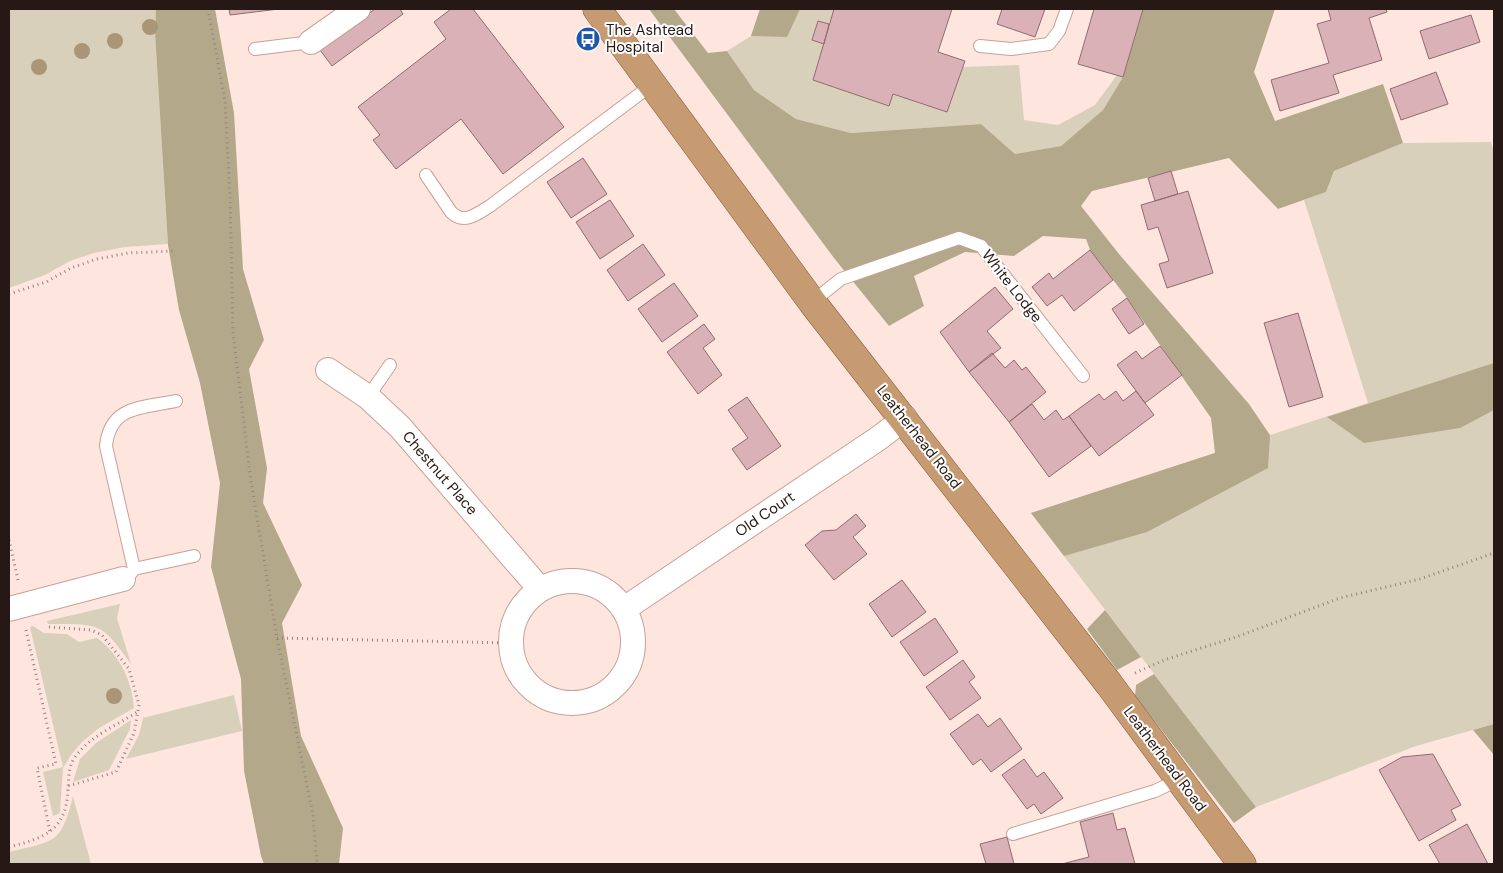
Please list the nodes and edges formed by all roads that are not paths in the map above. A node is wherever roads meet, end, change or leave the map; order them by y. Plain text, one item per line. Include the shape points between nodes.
1 (597, 9) edge
2 (1067, 9) edge
3 (346, 12) edge
4 (311, 42) joint
5 (980, 46) dead end
6 (255, 49) dead end
7 (653, 84) junction
8 (426, 175) dead end
9 (812, 302) junction
10 (390, 365) dead end
11 (328, 370) dead end
12 (1083, 376) dead end
13 (368, 397) junction
14 (176, 401) dead end
15 (905, 418) junction
16 (194, 556) dead end
17 (128, 574) junction
18 (540, 588) junction
19 (624, 609) junction
20 (21, 610) edge
21 (1180, 778) junction
22 (1013, 834) dead end
23 (1242, 864) edge

1 - 7 highway, Leatherhead Road
2 - 5 lane via 1059,31 1049,44 1011,49
3 - 4 street
4 - 6 lane
7 - 8 lane via 490,206 467,219 455,217
7 - 9 highway, Leatherhead Road
9 - 12 lane, White Lodge via 841,279 959,238 982,246
9 - 15 highway, Leatherhead Road
10 - 13 lane
11 - 13 street, Chestnut Place
13 - 18 street, Chestnut Place via 400,427
14 - 17 lane via 125,411 107,432 106,446
15 - 19 street, Old Court
15 - 21 highway, Leatherhead Road
16 - 17 lane
17 - 20 street
18 - 19 street via 571,580 601,588
18 - 19 street via 518,611 510,643 518,674 541,697 573,705 604,696 626,672 634,640
21 - 22 lane via 1155,790
21 - 23 highway, Leatherhead Road

